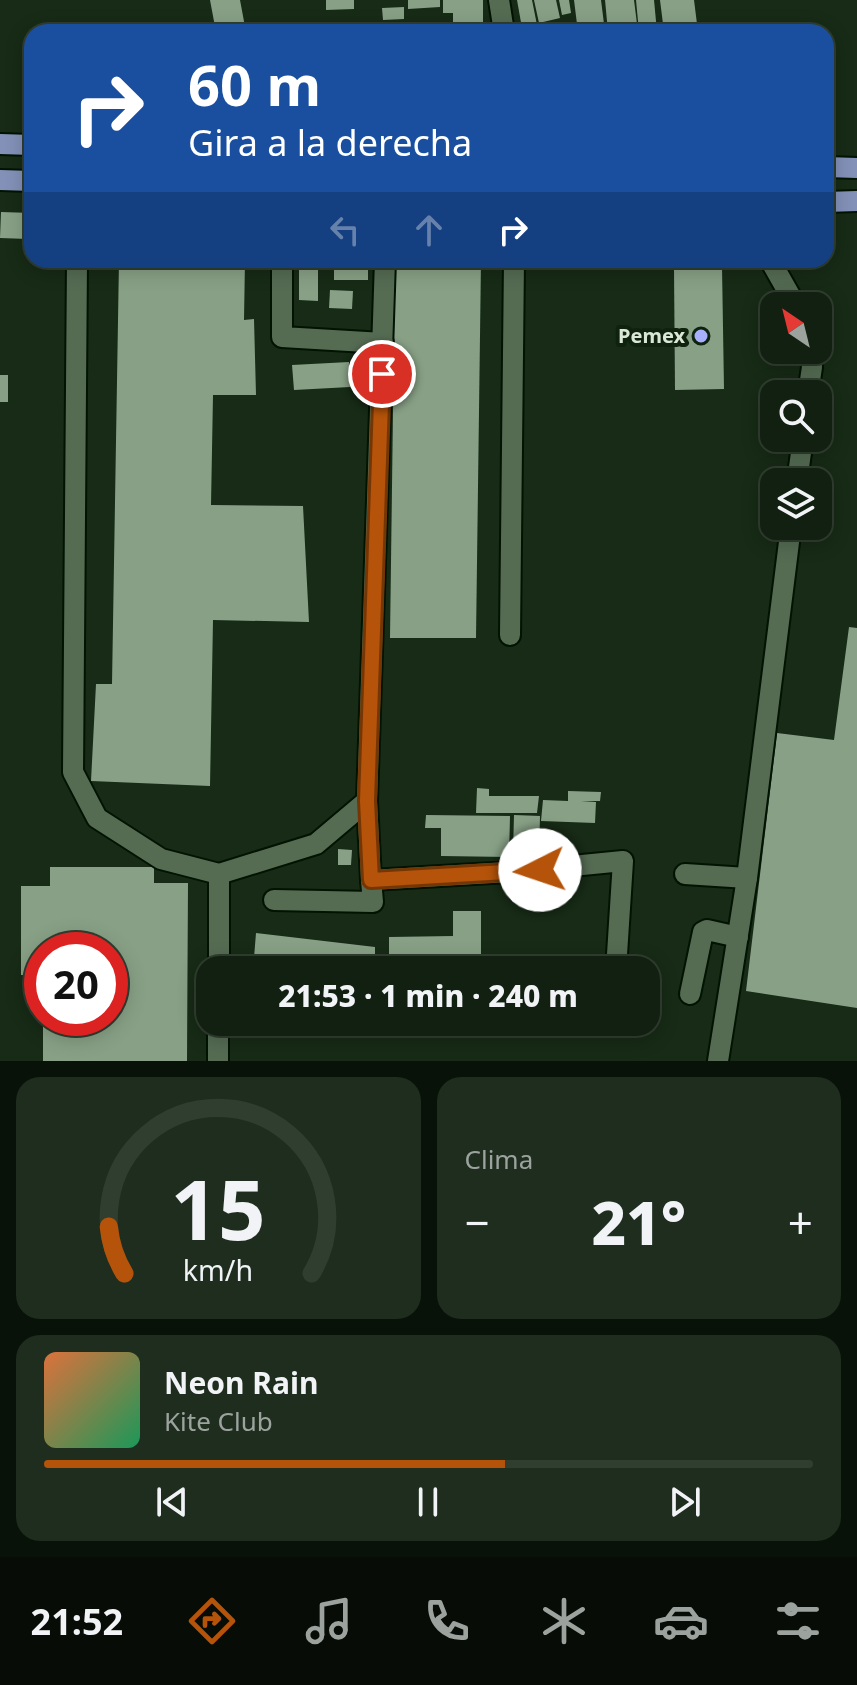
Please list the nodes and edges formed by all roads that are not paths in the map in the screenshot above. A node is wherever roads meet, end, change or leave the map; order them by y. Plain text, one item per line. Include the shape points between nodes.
1 (499, 0) edge
2 (503, 24) edge
3 (0, 144) edge
4 (24, 145) edge
5 (834, 167) edge
6 (857, 168) edge
7 (0, 180) edge
8 (24, 181) edge
9 (857, 201) edge
10 (834, 202) edge
11 (77, 268) edge
12 (282, 268) edge
13 (385, 268) edge
14 (514, 268) edge
15 (775, 268) edge
16 (788, 292) edge
17 (383, 343) junction
18 (789, 540) edge
19 (510, 635) dead end
20 (367, 801) junction
21 (219, 874) junction
22 (685, 874) dead end
23 (747, 878) junction
24 (371, 880) junction
25 (274, 900) dead end
26 (738, 937) junction
27 (219, 956) edge
28 (617, 956) edge
29 (690, 994) dead end
30 (218, 1036) edge
31 (218, 1061) edge
32 (718, 1061) edge

1 - 2 street
3 - 4 main road
5 - 6 main road
7 - 8 main road
9 - 10 main road
11 - 21 street via 73,772 97,818 161,859
12 - 17 street via 282,337
13 - 17 street
14 - 19 street
15 - 16 street
17 - 20 street
18 - 23 street
20 - 21 street via 316,844
20 - 24 street
21 - 27 street
22 - 23 street
23 - 26 street
24 - 25 street via 373,902
24 - 28 street via 623,861
26 - 29 street via 703,932
26 - 32 street
30 - 31 street

